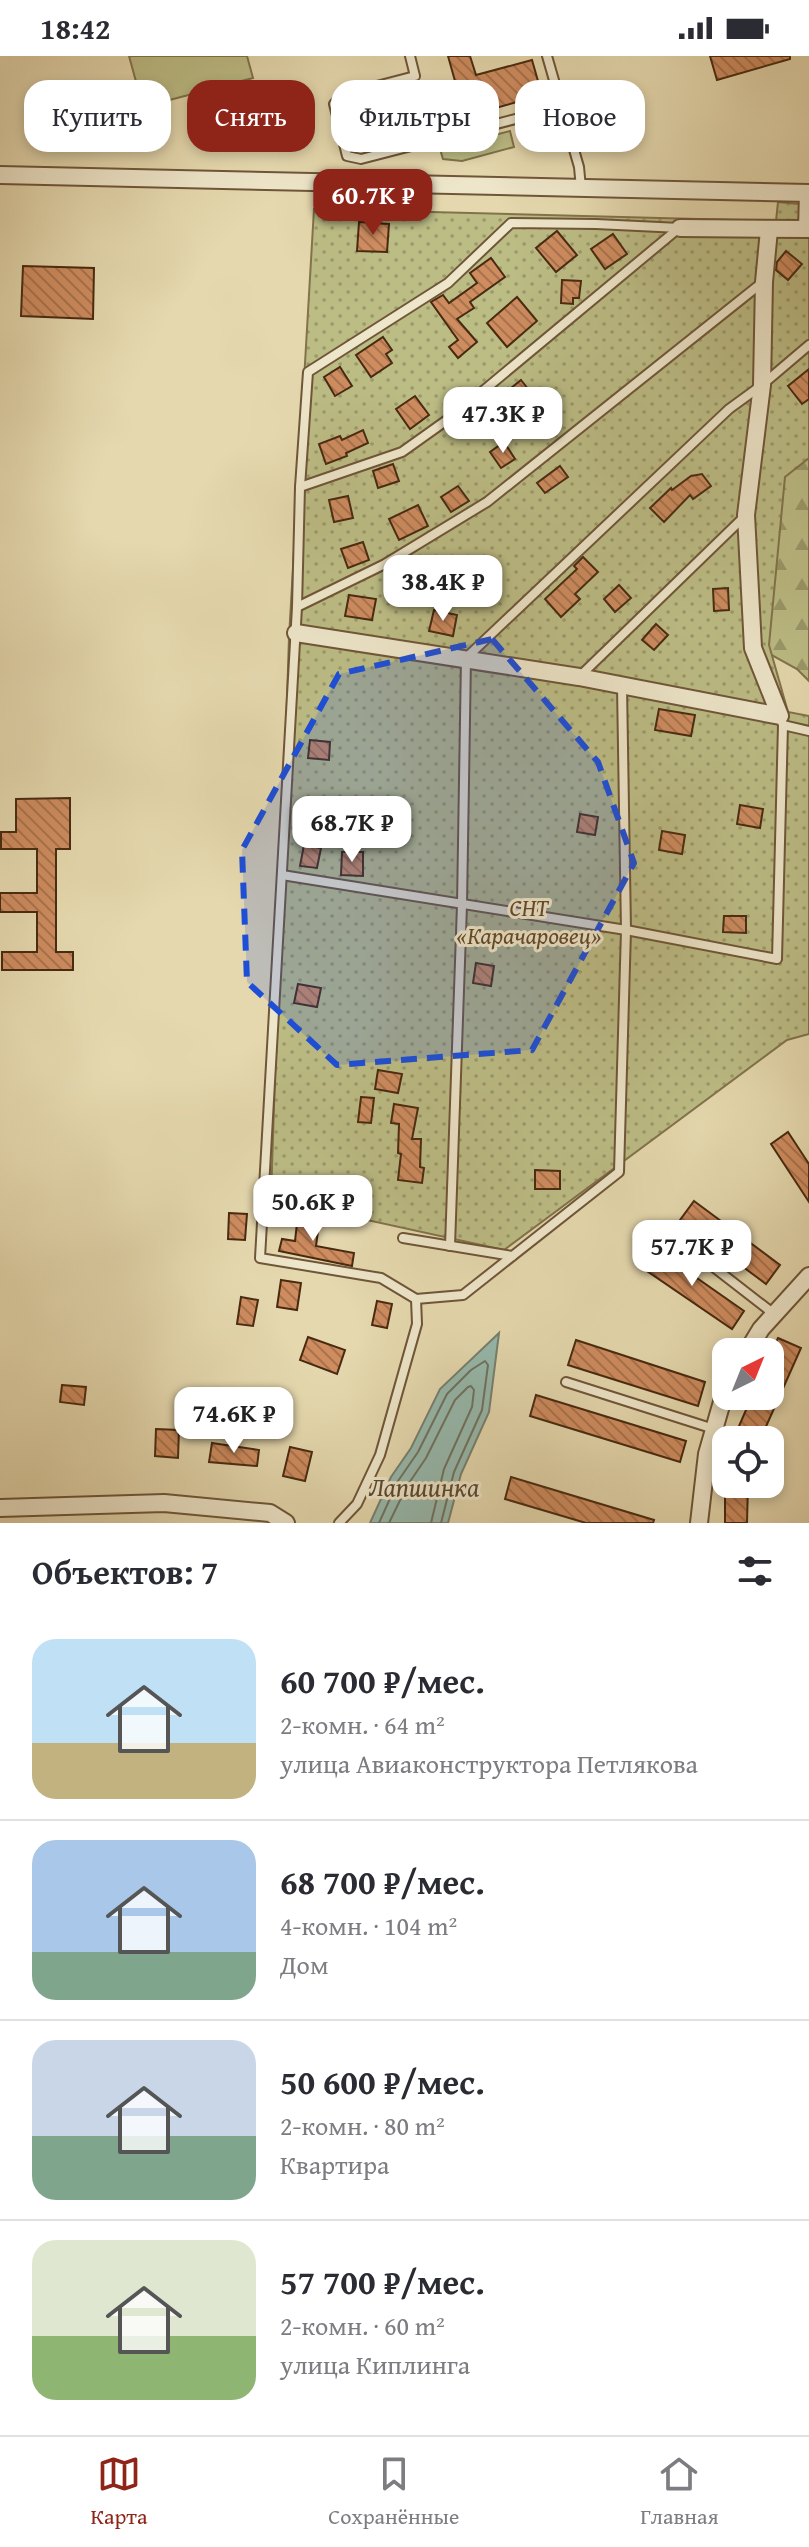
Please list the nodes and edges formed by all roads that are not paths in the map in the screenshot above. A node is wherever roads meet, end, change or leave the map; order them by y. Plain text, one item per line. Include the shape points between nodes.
1 (410, 56) edge
2 (547, 56) edge
3 (554, 80) edge
4 (515, 119) edge
5 (575, 152) edge
6 (0, 175) edge
7 (581, 188) junction
8 (809, 193) edge
9 (680, 228) junction
10 (808, 229) edge
11 (769, 230) junction
12 (764, 282) junction
13 (809, 345) edge
14 (762, 385) junction
15 (300, 487) junction
16 (746, 515) junction
17 (297, 607) junction
18 (296, 633) junction
19 (466, 658) junction
20 (579, 677) junction
21 (622, 686) junction
22 (782, 720) junction
23 (809, 731) edge
24 (282, 875) junction
25 (462, 905) junction
26 (626, 930) junction
27 (403, 1238) dead end
28 (680, 1241) dead end
29 (450, 1246) junction
30 (512, 1256) junction
31 (809, 1276) edge
32 (416, 1299) junction
33 (775, 1314) junction
34 (756, 1338) edge
35 (566, 1382) dead end
36 (712, 1428) edge
37 (712, 1436) edge
38 (0, 1508) edge
39 (286, 1523) edge
40 (339, 1523) edge
41 (699, 1523) edge

1 - 4 lane via 415,76 336,100 347,156 361,159
2 - 3 lane
5 - 7 lane
6 - 7 street
7 - 8 street
8 - 10 street
9 - 11 street
9 - 15 lane via 402,452
9 - 15 lane via 511,223 448,283 308,372
10 - 11 street
11 - 12 street
12 - 14 street
12 - 17 lane via 487,502 385,564
13 - 14 lane
14 - 16 street
14 - 19 lane via 729,409
15 - 17 lane
16 - 20 lane
16 - 22 street via 753,648
17 - 18 lane
18 - 19 street
18 - 24 lane
19 - 20 street
19 - 25 lane
20 - 21 street
21 - 22 street
21 - 26 lane
22 - 23 lane
22 - 26 lane via 777,959
24 - 25 lane
24 - 32 lane via 260,1258 381,1278
25 - 26 lane
25 - 29 lane
26 - 30 lane via 619,1172
27 - 29 lane
28 - 33 lane
29 - 30 lane
30 - 32 lane via 463,1295
31 - 33 street
32 - 40 lane via 417,1324 380,1455 357,1504
33 - 34 street
35 - 36 lane
37 - 41 street
38 - 39 street via 164,1503 270,1513

